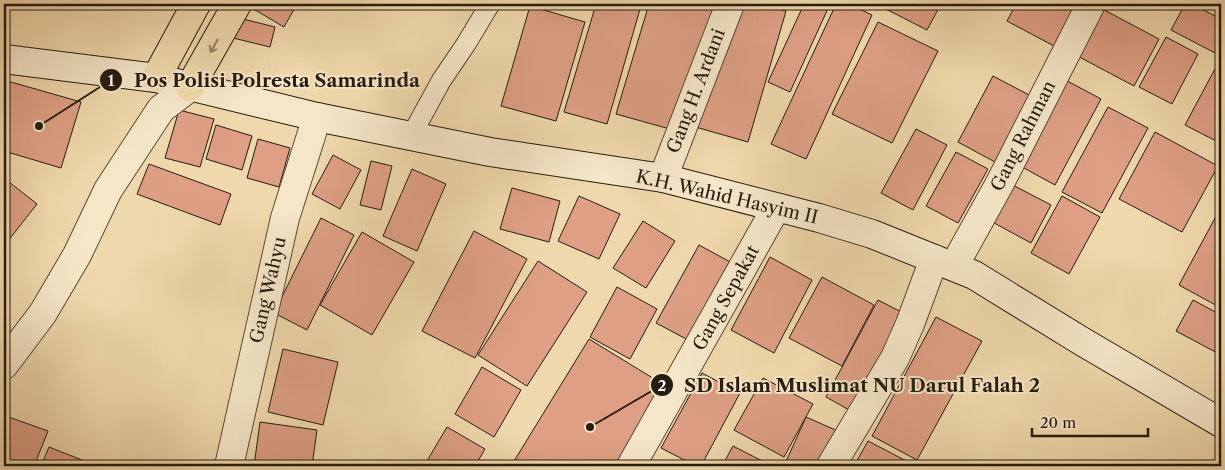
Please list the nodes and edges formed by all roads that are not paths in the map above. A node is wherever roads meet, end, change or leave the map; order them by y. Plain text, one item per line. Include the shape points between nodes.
1 (196, 4) edge
2 (237, 4) edge
3 (490, 4) edge
4 (730, 4) edge
5 (1091, 4) edge
6 (4, 59) edge
7 (156, 78) junction
8 (190, 87) junction
9 (161, 109) junction
10 (317, 117) junction
11 (411, 136) junction
12 (663, 178) junction
13 (776, 208) junction
14 (944, 263) junction
15 (4, 365) edge
16 (1221, 424) edge
17 (229, 466) edge
18 (632, 466) edge
19 (831, 466) edge

1 - 7 main road
2 -> 8 main road
3 - 11 lane via 441,81
4 - 12 street, Gang H. Ardani
5 - 14 street, Gang Rahman via 1000,183
6 - 7 street, K.H. Wahid Hasyim II
7 - 8 street, K.H. Wahid Hasyim II
7 - 9 street
8 - 9 street
8 - 10 street, K.H. Wahid Hasyim II
9 - 15 street via 108,190 77,255 43,313
10 - 11 street, K.H. Wahid Hasyim II
10 - 17 street, Gang Wahyu via 285,218
11 - 12 street, K.H. Wahid Hasyim II via 490,152
12 - 13 street, K.H. Wahid Hasyim II
13 - 14 street, K.H. Wahid Hasyim II via 872,234
13 - 18 street, Gang Sepakat
14 - 16 street, K.H. Wahid Hasyim II via 974,275
14 - 19 street, Gang Rahman via 895,358

